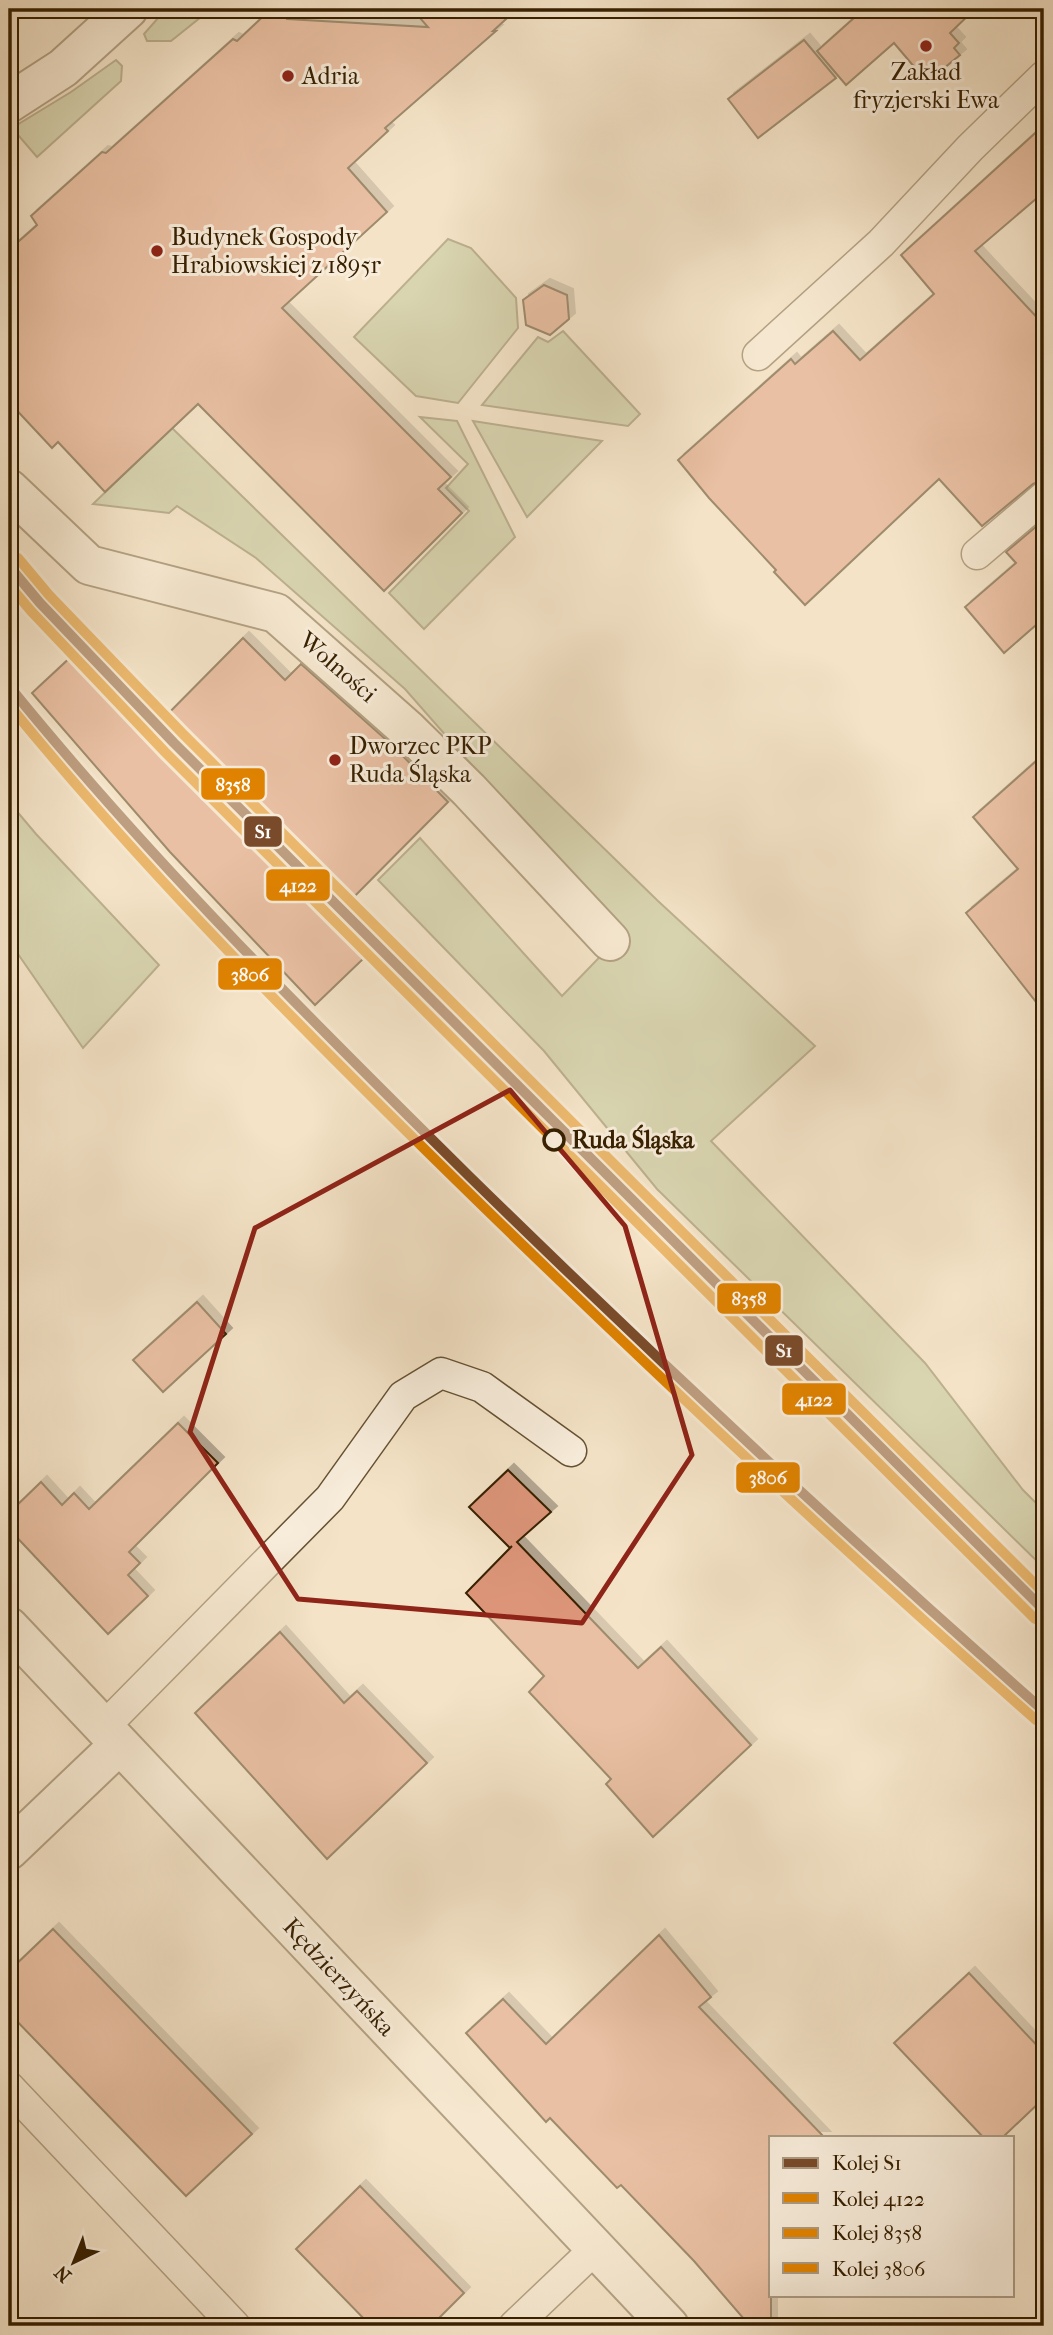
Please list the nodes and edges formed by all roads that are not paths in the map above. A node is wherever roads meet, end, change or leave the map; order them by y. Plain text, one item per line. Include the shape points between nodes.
1 (128, 9) edge
2 (1044, 76) edge
3 (10, 100) edge
4 (758, 355) dead end
5 (9, 489) edge
6 (1044, 497) edge
7 (977, 554) dead end
8 (610, 941) dead end
9 (571, 1451) dead end
10 (9, 1628) edge
11 (111, 1736) junction
12 (9, 1850) edge
13 (9, 2087) edge
14 (596, 2248) junction
15 (538, 2315) edge
16 (235, 2326) edge
17 (514, 2326) edge
18 (669, 2326) edge

1 - 3 street via 63,68
2 - 4 lane via 881,243
5 - 8 street, Wolności via 89,565 276,612 469,790
6 - 7 lane
9 - 11 lane via 482,1387 441,1373 403,1396 330,1498
10 - 11 street, Kędzierzyńska
11 - 12 street
11 - 14 street, Kędzierzyńska
13 - 16 lane
14 - 15 lane
14 - 18 street, Kędzierzyńska
15 - 17 lane

